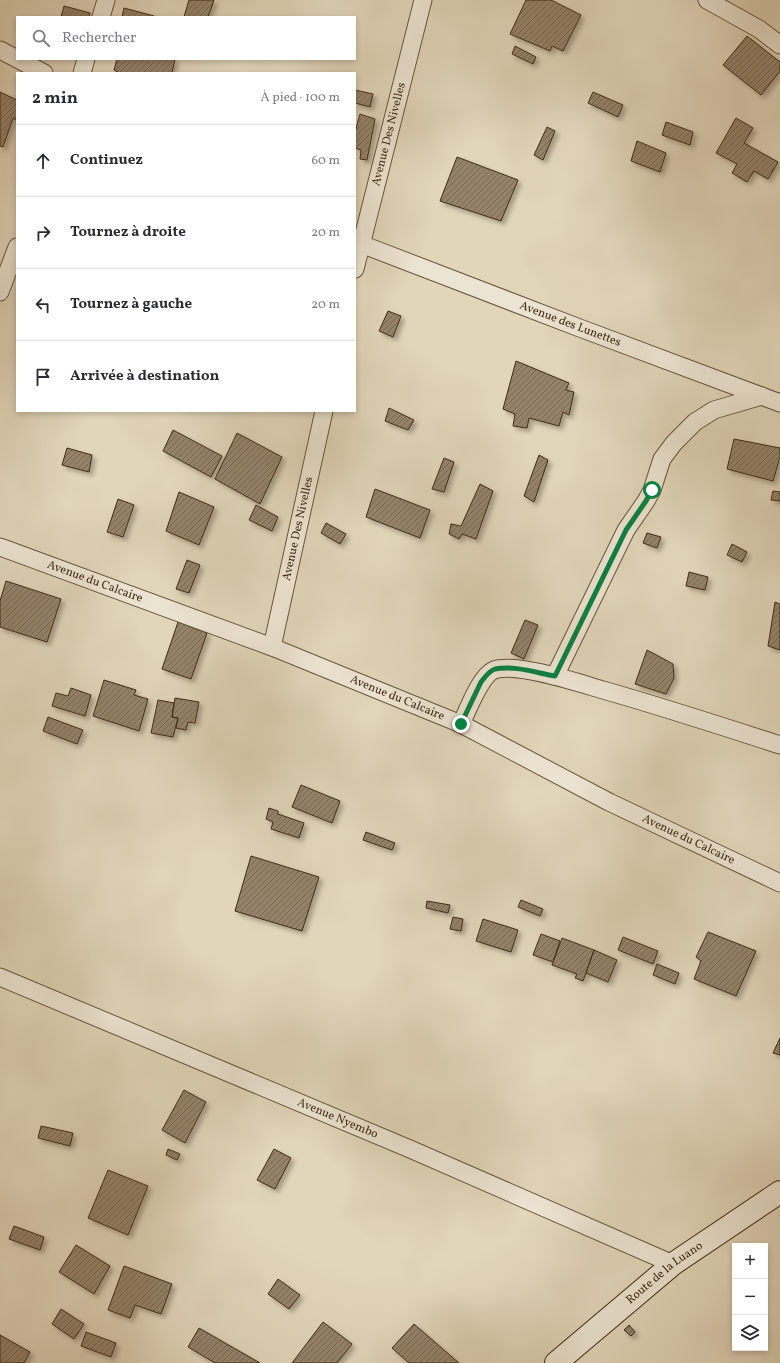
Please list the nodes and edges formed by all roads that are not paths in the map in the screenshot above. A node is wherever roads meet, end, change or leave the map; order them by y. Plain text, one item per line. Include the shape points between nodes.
1 (106, 0) edge
2 (423, 0) edge
3 (707, 0) edge
4 (101, 16) edge
5 (780, 45) edge
6 (0, 50) edge
7 (16, 58) edge
8 (19, 60) edge
9 (86, 60) edge
10 (42, 72) edge
11 (82, 72) edge
12 (361, 244) junction
13 (16, 250) edge
14 (356, 265) edge
15 (0, 292) edge
16 (762, 396) junction
17 (780, 403) edge
18 (324, 412) edge
19 (0, 547) edge
20 (272, 648) junction
21 (555, 676) junction
22 (461, 724) junction
23 (780, 746) edge
24 (780, 883) edge
25 (0, 977) edge
26 (778, 1195) edge
27 (673, 1264) junction
28 (556, 1363) edge

1 - 4 street
2 - 12 street, Avenue Des Nivelles
3 - 5 street via 759,29
6 - 7 street
8 - 10 street
9 - 11 street
12 - 14 street, Avenue Des Nivelles
12 - 16 street, Avenue des Lunettes
13 - 15 street
16 - 17 street, Avenue des Lunettes
16 - 21 street via 714,410 695,422 662,459 652,490 626,530
18 - 20 street, Avenue Des Nivelles
19 - 20 street, Avenue du Calcaire
20 - 22 street, Avenue du Calcaire
21 - 22 street via 515,669 495,670 481,682
21 - 23 street via 698,718
22 - 24 street, Avenue du Calcaire via 609,802
25 - 27 street, Avenue Nyembo via 410,1149
26 - 27 street, Route de la Luano
27 - 28 street, Route de la Luano

